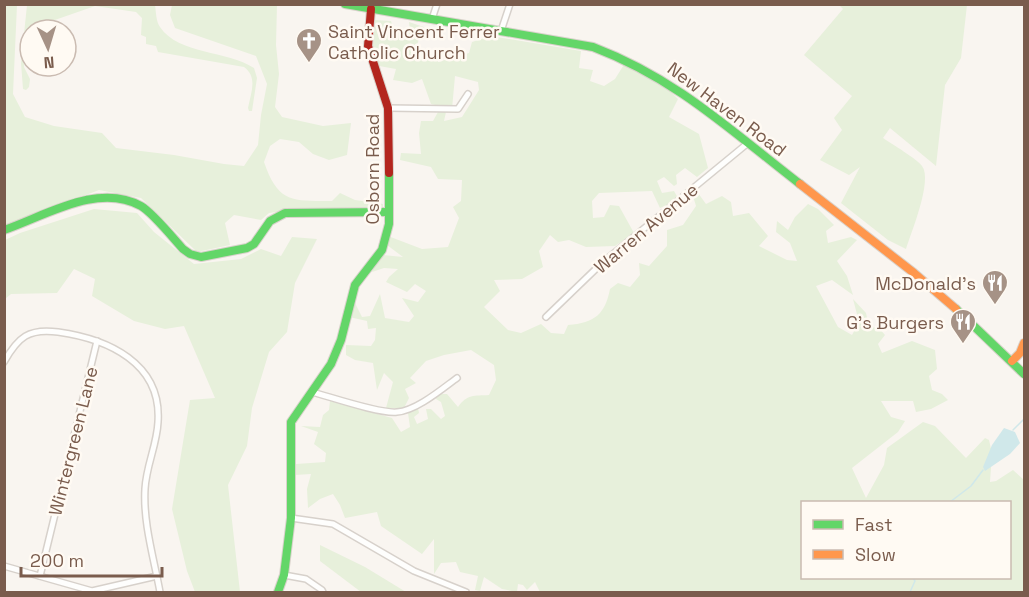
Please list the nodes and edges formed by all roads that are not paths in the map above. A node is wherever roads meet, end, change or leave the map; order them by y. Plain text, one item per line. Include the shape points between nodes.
1 (345, 4) edge
2 (437, 4) edge
3 (510, 4) edge
4 (371, 9) junction
5 (432, 19) junction
6 (501, 31) junction
7 (468, 94) dead end
8 (388, 108) junction
9 (748, 143) junction
10 (389, 212) junction
11 (4, 230) edge
12 (546, 317) dead end
13 (97, 341) junction
14 (1024, 343) edge
15 (4, 344) edge
16 (12, 349) junction
17 (1012, 361) junction
18 (4, 362) edge
19 (1024, 374) edge
20 (457, 378) dead end
21 (312, 392) junction
22 (291, 518) junction
23 (4, 566) edge
24 (284, 575) junction
25 (40, 576) junction
26 (157, 576) junction
27 (160, 592) edge
28 (278, 592) edge
29 (323, 592) edge
30 (466, 592) edge

1 - 4 street, New Haven Road
2 - 5 street
3 - 6 street
4 - 5 street, New Haven Road
4 - 8 street, Osborn Road via 368,46
5 - 6 street, New Haven Road
6 - 9 street, New Haven Road via 593,47 623,57 669,82
7 - 8 street via 458,109
8 - 10 street, Osborn Road
9 - 12 street, Warren Avenue via 602,263
9 - 17 street, New Haven Road via 896,259
10 - 11 street via 285,213 270,221 247,248 205,256 183,249 137,203 113,199 80,202
10 - 21 street, Osborn Road via 382,249 355,285 340,342
13 - 16 street via 42,330 21,338
13 - 25 street, Wintergreen Lane
13 - 26 street via 134,361 155,396 157,436 147,473 145,512
14 - 17 street
15 - 16 street
16 - 18 street
17 - 19 street, New Haven Road
20 - 21 street via 421,403 398,412
21 - 22 street, Osborn Road via 291,422
22 - 24 street, Osborn Road
22 - 30 street via 333,524 414,571
23 - 25 street
24 - 28 street, Osborn Road
24 - 29 street via 306,579
25 - 26 street via 92,591
26 - 27 street

